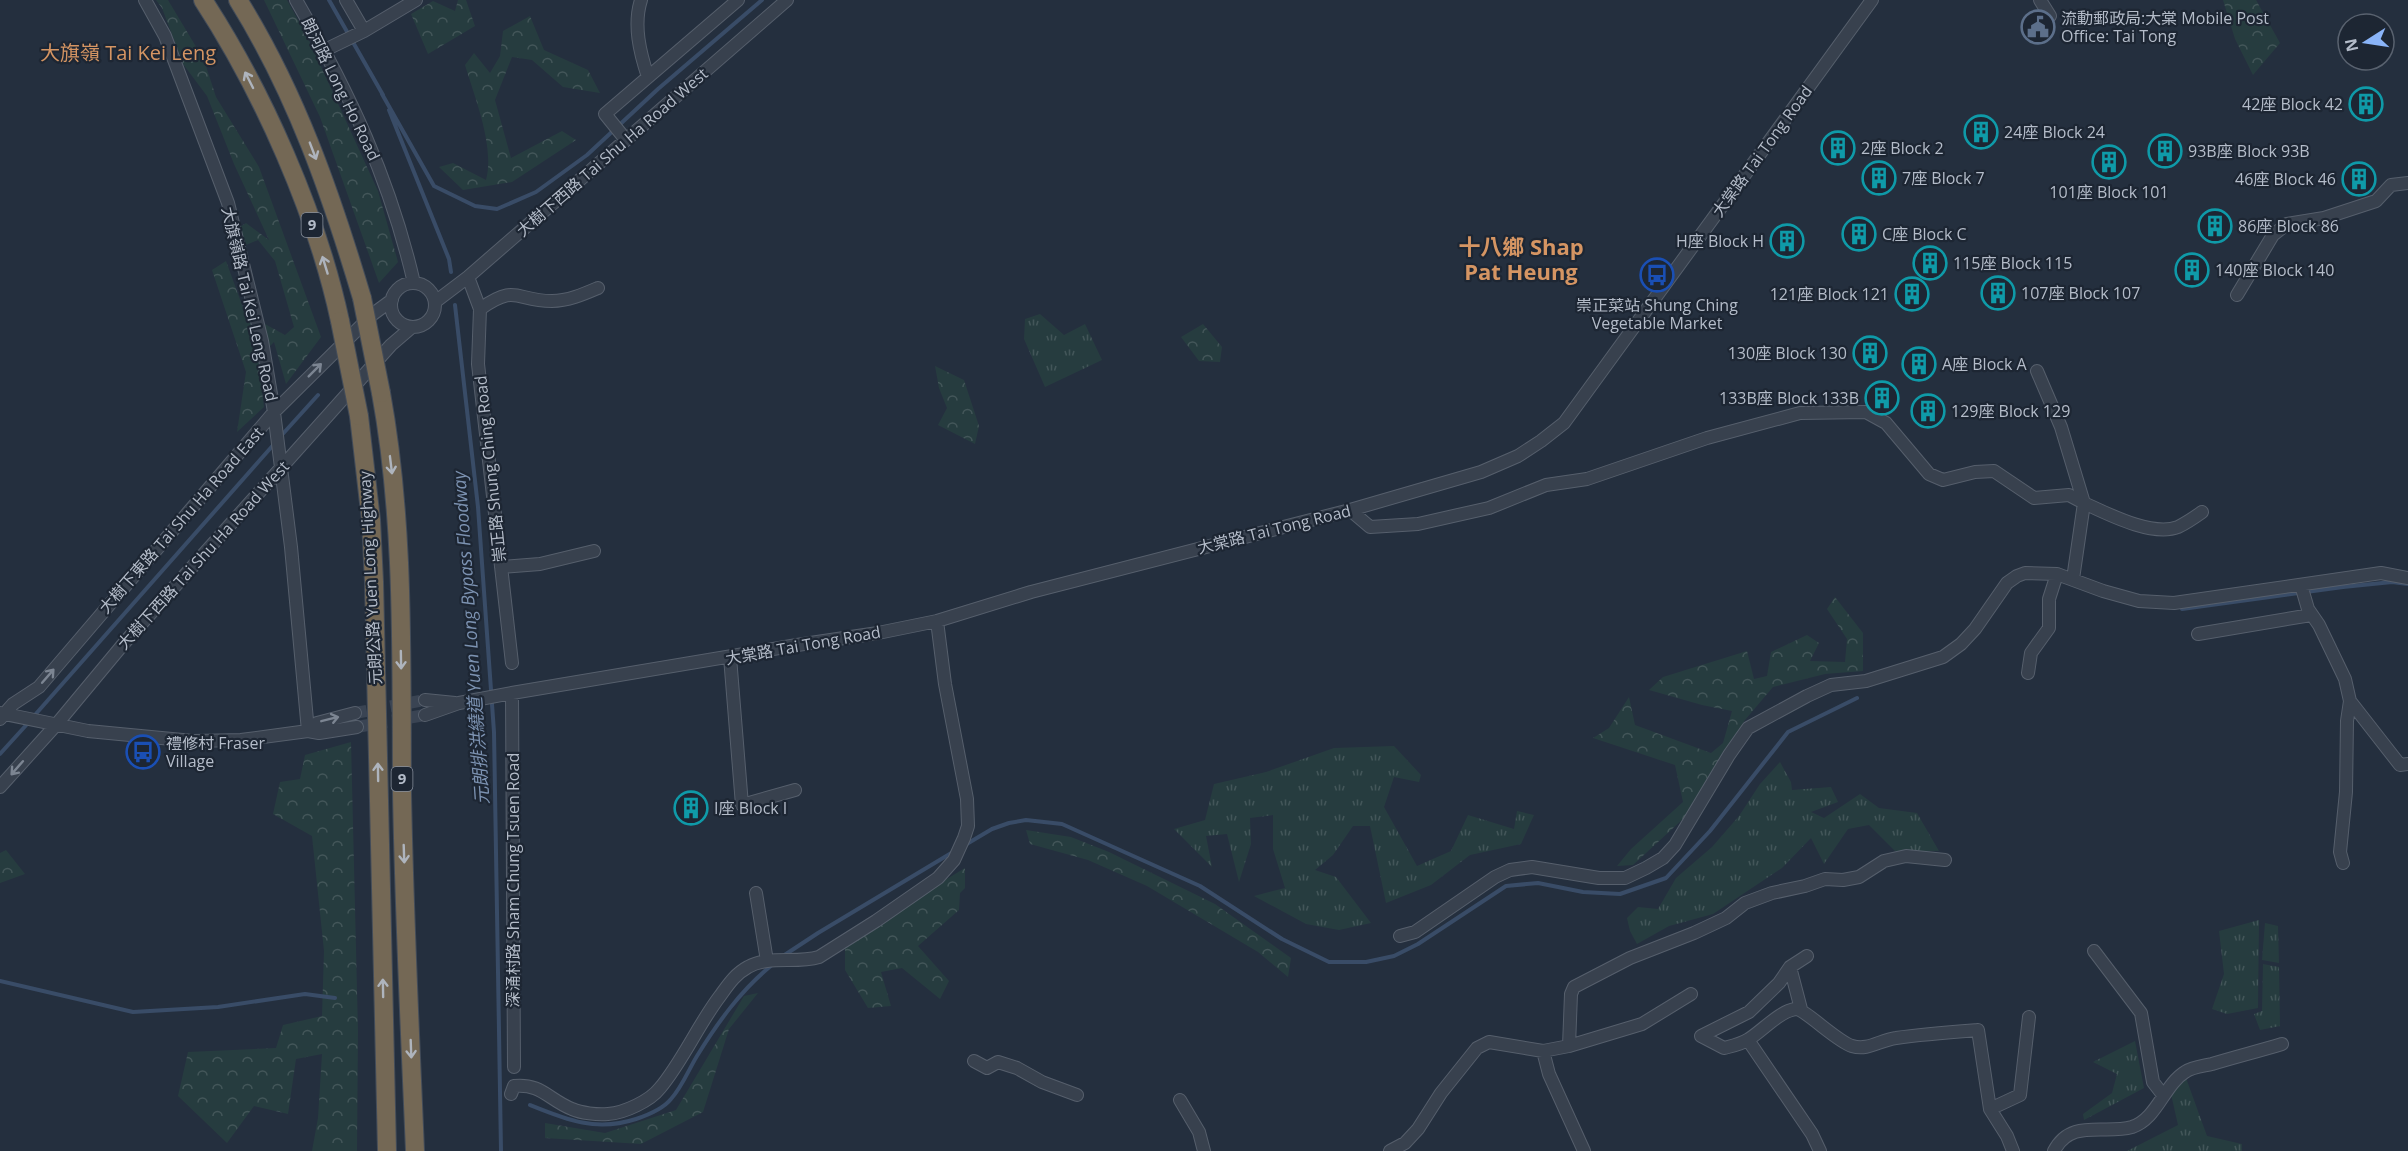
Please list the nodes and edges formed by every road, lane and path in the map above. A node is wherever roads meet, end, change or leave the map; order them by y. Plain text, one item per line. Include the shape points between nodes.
1 (145, 0) edge
2 (203, 0) edge
3 (238, 0) edge
4 (296, 0) edge
5 (346, 0) edge
6 (416, 0) edge
7 (641, 0) edge
8 (738, 0) edge
9 (787, 0) edge
10 (1872, 0) edge
11 (2040, 0) edge
12 (2050, 16) dead end
13 (364, 31) junction
14 (328, 49) junction
15 (648, 77) junction
16 (626, 140) junction
17 (2408, 183) edge
18 (468, 277) junction
19 (414, 283) junction
20 (598, 288) dead end
21 (2237, 296) dead end
22 (392, 300) junction
23 (435, 302) junction
24 (480, 309) junction
25 (412, 327) junction
26 (2037, 371) dead end
27 (274, 416) junction
28 (281, 461) junction
29 (2084, 503) junction
30 (1350, 510) junction
31 (2202, 512) dead end
32 (594, 551) dead end
33 (501, 567) junction
34 (2057, 574) junction
35 (2408, 578) edge
36 (2073, 579) junction
37 (2301, 587) junction
38 (2309, 612) junction
39 (937, 621) junction
40 (2198, 634) dead end
41 (730, 657) junction
42 (512, 663) dead end
43 (2028, 673) dead end
44 (512, 693) junction
45 (425, 700) tunnel mouth
46 (2350, 701) junction
47 (459, 703) junction
48 (356, 713) tunnel mouth
49 (4, 715) edge
50 (425, 715) tunnel mouth
51 (52, 724) junction
52 (357, 727) tunnel mouth
53 (308, 730) junction
54 (2408, 764) edge
55 (0, 787) edge
56 (795, 790) dead end
57 (1945, 860) dead end
58 (2343, 863) dead end
59 (756, 893) dead end
60 (1406, 921) dead end
61 (1415, 932) junction
62 (1400, 936) dead end
63 (2094, 951) dead end
64 (1807, 956) dead end
65 (762, 962) junction
66 (1790, 968) junction
67 (1691, 994) dead end
68 (1801, 1009) junction
69 (2030, 1017) dead end
70 (1748, 1040) junction
71 (2282, 1044) dead end
72 (1569, 1046) junction
73 (1543, 1051) junction
74 (974, 1061) dead end
75 (514, 1067) dead end
76 (511, 1094) dead end
77 (1077, 1095) dead end
78 (2163, 1095) junction
79 (1180, 1100) dead end
80 (1990, 1109) junction
81 (387, 1151) edge
82 (415, 1151) edge
83 (1204, 1151) edge
84 (1390, 1151) edge
85 (1584, 1151) edge
86 (1820, 1151) edge
87 (2013, 1151) edge
88 (2054, 1151) edge

1 - 27 street, 大旗嶺路 Tai Kei Leng Road via 165,36 228,204 262,341
81 -> 2 highway, 元朗公路 Yuen Long Highway / 9, bridge via 374,582 359,416 340,321 311,221 239,62
3 -> 82 highway, 元朗公路 Yuen Long Highway / 9, bridge via 285,85 324,179 362,298 381,393 392,469 398,567
4 - 14 street, 朗河路 Long Ho Road
5 - 13 street
6 - 13 street
7 - 15 street via 639,52
8 - 15 street
9 - 16 street, 大樹下西路 Tai Shu Ha Road West
10 - 30 street, 大棠路 Tai Tong Road via 1564,423 1518,456 1481,472
11 - 12 street
13 - 14 street
14 - 19 street, 朗河路 Long Ho Road via 389,193
15 - 16 street via 605,114
16 - 18 street, 大樹下西路 Tai Shu Ha Road West
17 - 21 street via 2391,185 2376,201 2324,218 2287,224 2273,235
18 - 23 street, 大樹下西路 Tai Shu Ha Road West
18 - 24 street, 崇正路 Shung Ching Road
19 - 22 street via 404,285
19 - 23 street via 431,292
20 - 24 street via 552,301 507,294
22 - 25 street via 398,321
27 -> 22 street, 大樹下東路 Tai Shu Ha Road East via 365,322
23 - 25 street, 大樹下西路 Tai Shu Ha Road West via 428,322
24 - 33 street, 崇正路 Shung Ching Road via 478,363
25 - 28 street, 大樹下西路 Tai Shu Ha Road West
26 - 29 street via 2061,427
27 - 28 street, 大旗嶺路 Tai Kei Leng Road
49 -> 27 street, 大樹下東路 Tai Shu Ha Road East via 39,687
28 - 51 street, 大樹下西路 Tai Shu Ha Road West
28 - 53 street, 大旗嶺路 Tai Kei Leng Road
29 - 30 street via 2069,495 2034,498 1994,471 1975,471 1943,480 1929,474 1886,423 1866,412 1811,412 1707,438 1587,479 1546,485 1489,508 1428,521 1370,527
29 - 31 street via 2153,529 2177,527
29 - 36 street
30 - 39 street, 大棠路 Tai Tong Road via 1051,587
32 - 33 street via 540,564
33 - 42 street, 崇正路 Shung Ching Road
34 - 36 street
34 - 43 street via 2049,599 2049,628 2031,653
34 - 61 street via 2025,573 2007,583 1975,629 1943,657 1866,681 1831,685 1748,728 1675,845 1646,868 1625,878 1599,878 1532,867 1509,870
35 - 37 street via 2380,573
36 - 37 street via 2139,601 2174,603
37 - 38 street
38 - 40 street
38 - 46 street via 2345,679
39 - 41 street, 大棠路 Tai Tong Road
39 - 65 street via 967,799 968,826 954,860 938,878 819,957
41 - 44 street, 大棠路 Tai Tong Road
41 - 56 street via 742,805
44 - 47 street, 大棠路 Tai Tong Road
44 - 75 street, 深涌村路 Sham Chung Tsuen Road
45 - 47 street, 大棠路 Tai Tong Road
46 - 54 street via 2400,765
46 - 58 street via 2340,852
47 - 50 street, 大棠路 Tai Tong Road
53 -> 48 street via 316,723
49 - 51 street
51 - 53 street via 192,741 241,740
51 -> 55 street, 大樹下西路 Tai Shu Ha Road West
52 - 53 street via 319,733
57 - 72 street via 1906,856 1884,861 1859,877 1825,879 1772,893 1745,903 1726,918 1694,933 1630,958 1575,987 1570,994
59 - 65 street
60 - 61 street
61 - 62 street
63 - 78 street via 2141,1013 2153,1082
64 - 66 street
65 - 76 street via 734,977 659,1090 640,1103 609,1114 572,1110 527,1085 514,1086
66 - 68 street
66 - 70 street via 1749,1012 1701,1036 1724,1048
67 - 72 street via 1642,1024
68 - 70 street via 1793,1009
68 - 80 street via 1840,1039 1865,1048 1893,1038 1978,1030
69 - 80 street via 2020,1095
70 - 86 street
71 - 78 street via 2186,1071
72 - 73 street
73 - 84 street via 1489,1042 1478,1048 1418,1129
73 - 85 street via 1549,1074
74 - 77 street via 987,1068 998,1062 1017,1068
78 - 88 street via 2147,1119 2134,1126 2067,1135
79 - 83 street via 1199,1132
80 - 87 street

